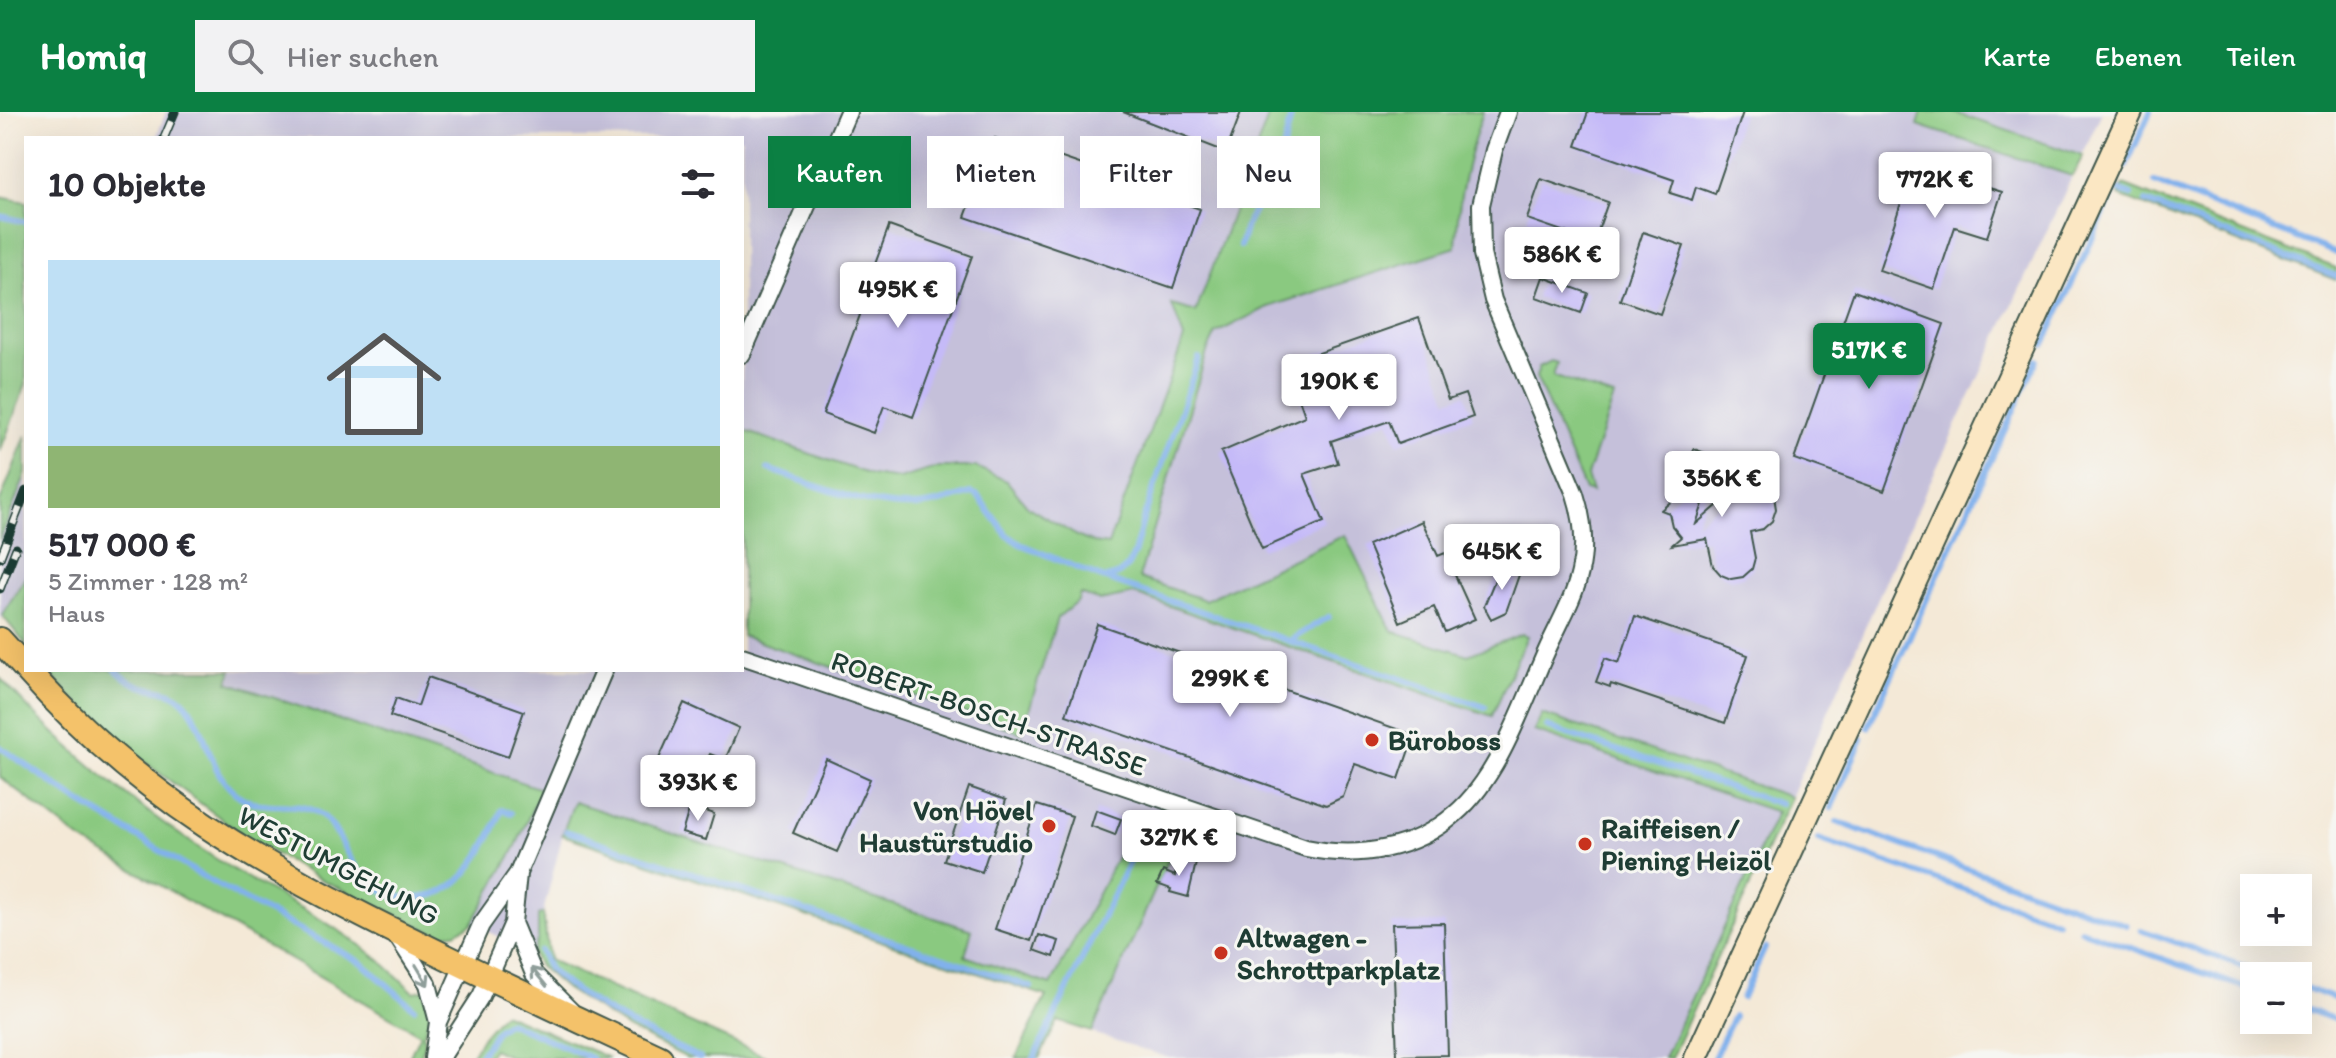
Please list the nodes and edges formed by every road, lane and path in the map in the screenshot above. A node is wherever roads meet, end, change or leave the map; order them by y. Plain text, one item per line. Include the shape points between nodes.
1 (848, 112) edge
2 (1508, 112) edge
3 (2131, 112) edge
4 (744, 349) edge
5 (0, 640) edge
6 (744, 657) edge
7 (24, 668) edge
8 (28, 672) edge
9 (603, 672) edge
10 (518, 873) junction
11 (513, 923) junction
12 (395, 932) junction
13 (464, 966) junction
14 (488, 977) junction
15 (580, 1021) junction
16 (438, 1022) junction
17 (433, 1058) edge
18 (441, 1058) edge
19 (660, 1058) edge
20 (1696, 1058) edge

1 - 4 street
2 - 6 street, ROBERT-BOSCH-STRASSE via 1481,205 1482,254 1493,300 1577,500 1582,555 1574,591 1499,755 1480,788 1442,824 1381,850 1349,854 1306,848
3 - 20 main road
5 - 7 main road, WESTUMGEHUNG
8 - 12 main road, WESTUMGEHUNG via 66,715 193,818 285,876
9 - 10 street
10 - 11 street
10 - 13 street via 481,925
11 - 14 street
15 -> 11 street via 534,974
12 - 13 main road, WESTUMGEHUNG
12 -> 16 street via 428,984
13 - 14 main road, WESTUMGEHUNG
13 - 16 street
14 - 15 main road, WESTUMGEHUNG
14 - 18 street
15 - 19 main road, WESTUMGEHUNG
16 - 17 street

